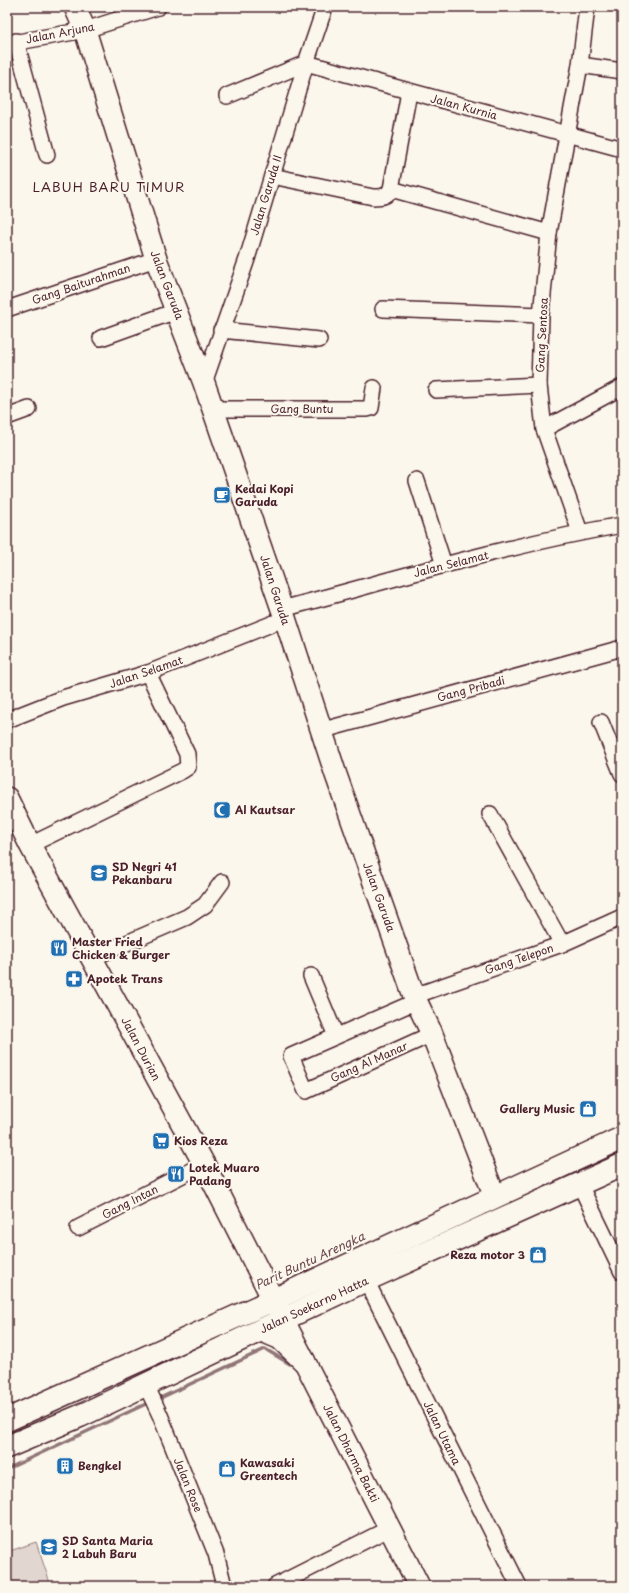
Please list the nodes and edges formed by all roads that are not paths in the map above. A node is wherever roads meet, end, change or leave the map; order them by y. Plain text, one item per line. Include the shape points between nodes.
1 (76, 7) edge
2 (158, 7) edge
3 (325, 7) edge
4 (587, 7) edge
5 (85, 30) junction
6 (12, 42) edge
7 (306, 63) junction
8 (580, 65) junction
9 (622, 71) edge
10 (408, 92) junction
11 (227, 96) dead end
12 (567, 133) junction
13 (622, 149) edge
14 (47, 156) dead end
15 (272, 176) junction
16 (391, 189) junction
17 (549, 233) junction
18 (156, 259) junction
19 (7, 309) edge
20 (383, 309) dead end
21 (176, 311) junction
22 (541, 315) junction
23 (221, 330) junction
24 (102, 338) dead end
25 (319, 340) dead end
26 (204, 383) junction
27 (540, 385) junction
28 (622, 387) edge
29 (374, 388) dead end
30 (436, 390) dead end
31 (29, 409) dead end
32 (213, 409) junction
33 (7, 417) edge
34 (544, 429) junction
35 (417, 481) dead end
36 (622, 525) edge
37 (580, 532) junction
38 (444, 565) junction
39 (283, 614) junction
40 (622, 648) edge
41 (148, 674) junction
42 (7, 720) edge
43 (601, 722) dead end
44 (320, 730) junction
45 (622, 774) edge
46 (9, 808) edge
47 (490, 814) dead end
48 (30, 845) junction
49 (222, 882) dead end
50 (622, 917) edge
51 (562, 944) junction
52 (92, 958) junction
53 (311, 976) dead end
54 (416, 998) junction
55 (432, 1034) junction
56 (336, 1036) junction
57 (306, 1091) joint
58 (622, 1138) edge
59 (204, 1164) junction
60 (622, 1165) edge
61 (579, 1183) junction
62 (495, 1194) junction
63 (78, 1228) dead end
64 (622, 1272) edge
65 (366, 1280) junction
66 (275, 1305) junction
67 (261, 1330) junction
68 (304, 1361) junction
69 (149, 1391) junction
70 (7, 1420) edge
71 (7, 1448) edge
72 (390, 1528) junction
73 (224, 1586) edge
74 (275, 1586) edge
75 (419, 1586) edge
76 (519, 1586) edge

1 - 5 street, Jalan Garuda
2 - 5 street, Jalan Arjuna
3 - 7 street, Jalan Garuda II
4 - 8 street, Gang Sentosa
5 - 6 street, Jalan Arjuna
5 - 18 street, Jalan Garuda
6 - 14 street
7 - 10 street, Jalan Kurnia
7 - 11 street
7 - 15 street, Jalan Garuda II
8 - 9 street
8 - 12 street, Gang Sentosa
10 - 12 street, Jalan Kurnia
10 - 16 street
12 - 13 street, Jalan Kurnia
12 - 17 street, Gang Sentosa
15 - 16 street via 373,197 382,197
15 - 23 street, Jalan Garuda II
16 - 17 street
17 - 22 street, Gang Sentosa
18 - 19 street, Gang Baiturahman
18 - 21 street, Jalan Garuda
20 - 22 street
21 - 24 street
21 - 26 street, Jalan Garuda
22 - 27 street, Gang Sentosa
23 - 25 street
23 - 26 street, Jalan Garuda II
26 - 32 street, Jalan Garuda
27 - 30 street
27 - 34 street, Gang Sentosa
28 - 34 street
29 - 32 street, Gang Buntu via 371,408 367,409
31 - 33 street
32 - 39 street, Jalan Garuda
34 - 37 street, Gang Sentosa
35 - 38 street
36 - 37 street, Jalan Selamat
37 - 38 street, Jalan Selamat
38 - 39 street, Jalan Selamat
39 - 41 street, Jalan Selamat
39 - 44 street, Jalan Garuda
40 - 44 street, Gang Pribadi
41 - 42 street, Jalan Selamat via 63,698
41 - 48 street via 188,754 188,767
43 - 45 street
44 - 54 street, Jalan Garuda
46 - 48 street, Jalan Durian
47 - 51 street
48 - 52 street, Jalan Durian
49 - 52 street via 205,905 187,917
50 - 51 street, Gang Telepon
51 - 54 street, Gang Telepon
52 - 59 street, Jalan Durian
53 - 56 street
54 - 55 street, Jalan Garuda
54 - 56 street, Gang Telepon
55 - 57 street, Gang Al Manar
55 - 62 street, Jalan Garuda
56 - 57 street, Gang Telepon via 291,1056
58 - 62 main road, Jalan Soekarno Hatta
59 - 63 street, Gang Intan
59 - 66 street, Jalan Durian
60 - 61 main road, Jalan Soekarno Hatta
61 - 64 street
61 - 65 main road, Jalan Soekarno Hatta
62 - 66 main road, Jalan Soekarno Hatta
65 - 66 main road, Jalan Soekarno Hatta
65 - 76 street, Jalan Utama
66 - 67 main road, Jalan Soekarno Hatta
66 - 68 street, Jalan Dharma Bakti
66 - 70 main road, Jalan Soekarno Hatta
67 - 68 main road via 280,1338
67 - 69 main road, Jalan Soekarno Hatta
68 - 72 street, Jalan Dharma Bakti
69 - 71 main road, Jalan Soekarno Hatta via 80,1416
69 - 73 street, Jalan Rose via 216,1554
72 - 74 street
72 - 75 street, Jalan Dharma Bakti

